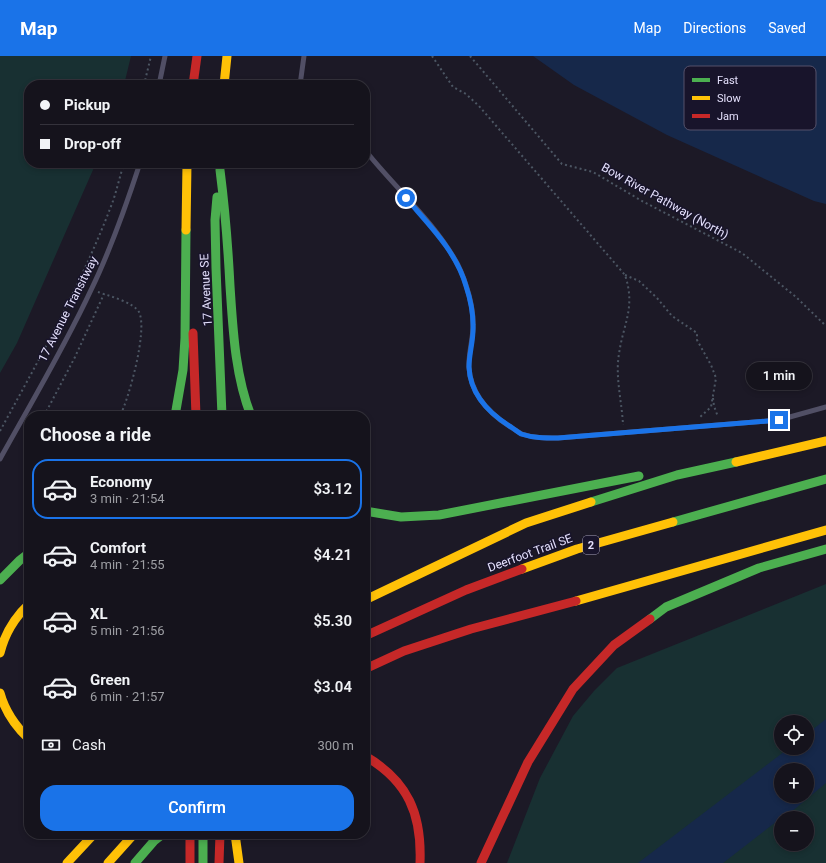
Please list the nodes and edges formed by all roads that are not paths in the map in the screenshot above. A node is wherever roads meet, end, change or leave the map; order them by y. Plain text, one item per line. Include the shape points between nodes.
1 (166, 56) edge
2 (197, 56) edge
3 (227, 56) edge
4 (304, 56) edge
5 (160, 80) edge
6 (194, 80) edge
7 (225, 80) edge
8 (301, 80) edge
9 (370, 156) edge
10 (138, 168) edge
11 (188, 168) edge
12 (188, 168) edge
13 (220, 168) edge
14 (220, 168) edge
15 (826, 407) edge
16 (25, 411) edge
17 (176, 411) edge
18 (196, 411) edge
19 (222, 411) edge
20 (250, 411) edge
21 (24, 414) edge
22 (826, 441) edge
23 (0, 458) edge
24 (676, 475) junction
25 (826, 480) edge
26 (370, 512) edge
27 (826, 530) edge
28 (826, 549) edge
29 (24, 557) edge
30 (0, 580) edge
31 (370, 598) edge
32 (24, 609) edge
33 (370, 634) edge
34 (0, 653) edge
35 (370, 667) edge
36 (0, 693) edge
37 (24, 734) edge
38 (370, 759) edge
39 (89, 839) edge
40 (130, 839) edge
41 (157, 839) edge
42 (190, 839) edge
43 (203, 839) edge
44 (220, 839) edge
45 (236, 839) edge
46 (67, 863) edge
47 (108, 863) edge
48 (135, 863) edge
49 (190, 863) edge
50 (203, 863) edge
51 (219, 863) edge
52 (238, 863) edge
53 (420, 863) edge
54 (481, 863) edge

1 - 5 lane
2 - 6 main road
3 - 7 main road
4 - 8 lane
9 - 15 lane via 442,240 458,266 472,308 474,325 469,369 473,384 478,397 490,412 521,433 542,438 728,425 779,420
10 - 16 lane, 17 Avenue Transitway via 127,203 91,290
11 - 17 main road via 186,338
12 - 18 main road, 17 Avenue SE
13 - 19 main road, 17 Avenue SE via 215,231
14 - 20 main road via 238,372
21 - 23 lane, 17 Avenue Transitway
22 - 24 main road
24 - 26 main road via 651,474 440,515 401,517
24 - 31 main road via 526,523
25 - 33 main road, Deerfoot Trail SE / 2 via 577,549 466,590
27 - 35 main road via 471,629 404,651
28 - 54 main road via 759,568 666,607 614,645 573,689 532,756
29 - 30 main road
32 - 34 main road via 12,622 4,637
36 - 37 main road via 15,725
38 - 53 main road via 386,770 410,800 421,833
39 - 46 main road
40 - 47 main road
41 - 48 main road
42 - 49 main road
43 - 50 main road
44 - 51 main road
45 - 52 main road

